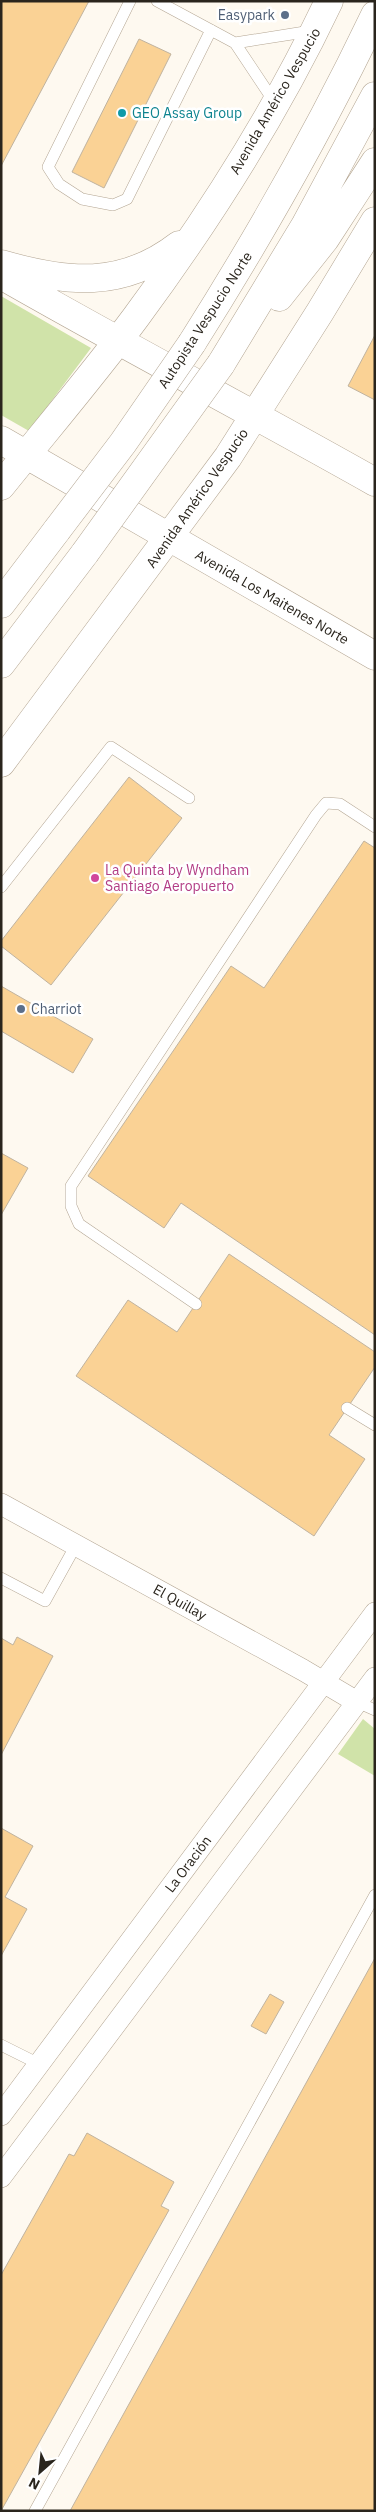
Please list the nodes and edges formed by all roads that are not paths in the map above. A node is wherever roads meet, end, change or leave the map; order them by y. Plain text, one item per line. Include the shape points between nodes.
1 (130, 1) edge
2 (157, 1) edge
3 (329, 1) edge
4 (375, 15) edge
5 (212, 30) junction
6 (316, 30) junction
7 (235, 43) junction
8 (375, 96) edge
9 (276, 104) junction
10 (375, 162) edge
11 (375, 221) edge
12 (192, 235) junction
13 (1, 264) edge
14 (1, 275) edge
15 (117, 342) junction
16 (228, 354) junction
17 (256, 415) junction
18 (1, 440) edge
19 (27, 455) junction
20 (375, 482) edge
21 (1, 486) edge
22 (170, 538) junction
23 (1, 604) edge
24 (375, 656) edge
25 (1, 664) edge
26 (1, 763) edge
27 (189, 798) dead end
28 (375, 826) edge
29 (1, 887) edge
30 (196, 1304) dead end
31 (347, 1408) dead end
32 (375, 1425) edge
33 (1, 1504) edge
34 (76, 1545) junction
35 (1, 1578) edge
36 (375, 1613) edge
37 (375, 1678) edge
38 (323, 1681) junction
39 (366, 1706) edge
40 (375, 1895) edge
41 (1, 2045) edge
42 (39, 2064) junction
43 (1, 2115) edge
44 (1, 2177) edge
45 (35, 2511) edge

1 - 5 lane via 48,167 59,184 82,199 112,205 127,199
2 - 5 lane
3 - 6 main road, Avenida Américo Vespucio
4 - 23 main road, Autopista Vespucio Norte, bridge via 305,153 192,343 123,443
5 - 7 lane
6 - 7 lane
6 - 9 main road, Avenida Américo Vespucio
7 - 9 lane
8 - 16 main road via 306,224
9 - 12 main road, Avenida Américo Vespucio
10 - 16 main road via 306,264
11 - 17 main road, Avenida Américo Vespucio
12 - 13 main road via 157,261 107,278 65,278
12 - 15 main road, Avenida Américo Vespucio
14 - 15 main road
15 - 17 main road
15 - 19 main road, Avenida Américo Vespucio
16 - 25 main road, bridge
17 - 20 main road
17 - 22 main road, Avenida Américo Vespucio
18 - 19 main road, Avenida Los Maitenes Norte
19 - 21 main road, Avenida Américo Vespucio
19 - 22 main road, Avenida Los Maitenes Norte
22 - 24 main road, Avenida Los Maitenes Norte
22 - 26 main road, Avenida Américo Vespucio
27 - 29 lane via 111,747
28 - 30 lane via 340,804 326,803 71,1186 71,1206 79,1224
31 - 32 lane
33 - 34 street, El Quillay
34 - 35 lane via 44,1601
34 - 38 street, El Quillay
36 - 38 street, La Oración
37 - 39 street
38 - 39 street, El Quillay
38 - 42 street, La Oración
39 - 44 street
40 - 45 lane
41 - 42 lane
42 - 43 street, La Oración

